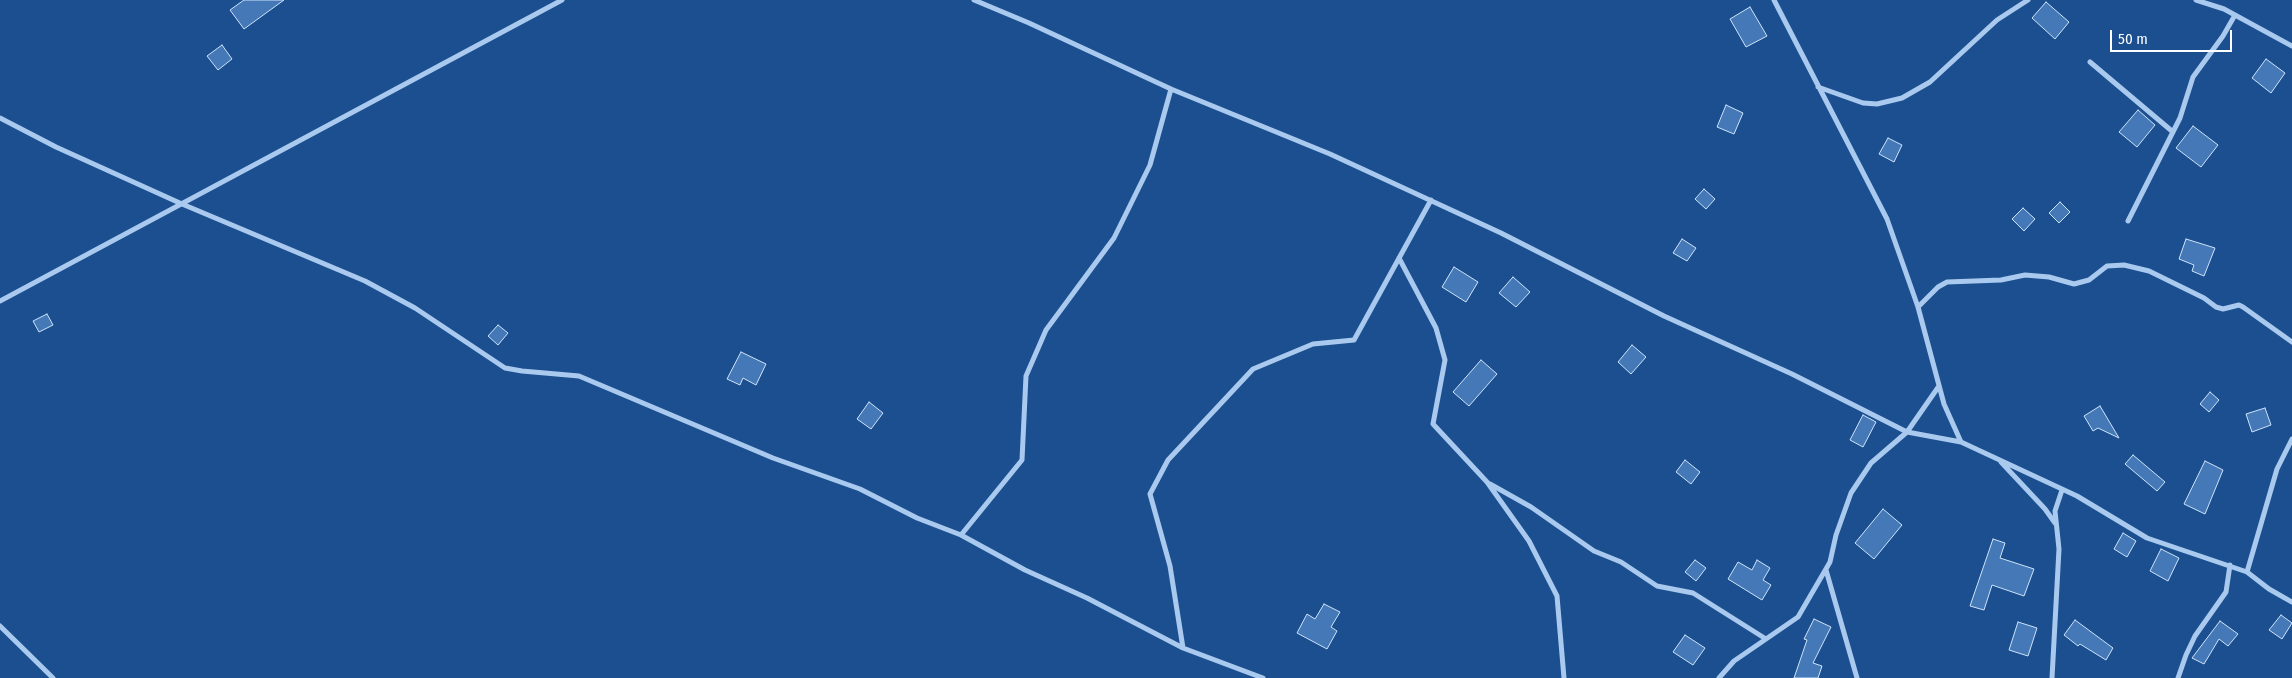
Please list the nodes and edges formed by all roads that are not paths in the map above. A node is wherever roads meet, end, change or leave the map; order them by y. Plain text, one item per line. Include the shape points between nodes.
1 (562, 0) edge
2 (974, 0) edge
3 (1774, 0) edge
4 (2028, 0) edge
5 (2196, 0) edge
6 (2235, 15) junction
7 (2292, 46) edge
8 (2090, 62) dead end
9 (1818, 86) junction
10 (1171, 89) junction
11 (0, 118) edge
12 (2172, 132) junction
13 (1431, 200) junction
14 (182, 204) junction
15 (2128, 222) dead end
16 (1399, 258) junction
17 (0, 302) edge
18 (1918, 307) junction
19 (2292, 342) edge
20 (1939, 386) junction
21 (1907, 432) junction
22 (2292, 438) edge
23 (1961, 442) junction
24 (1999, 459) junction
25 (1487, 482) junction
26 (2062, 490) junction
27 (2055, 524) junction
28 (961, 535) junction
29 (2230, 565) junction
30 (1826, 570) junction
31 (2247, 572) junction
32 (2292, 602) edge
33 (0, 626) edge
34 (1766, 639) junction
35 (1183, 648) junction
36 (53, 678) edge
37 (1263, 678) edge
38 (1564, 678) edge
39 (1720, 678) edge
40 (1857, 678) edge
41 (2052, 678) edge
42 (2178, 678) edge

1 - 14 street
2 - 10 street
3 - 9 street
4 - 9 street via 1997,20 1930,82 1902,98 1877,104 1863,103
5 - 6 street
6 - 7 street
6 - 12 street via 2193,77
8 - 12 street
9 - 18 street via 1887,219
10 - 13 street via 1330,154
10 - 28 street via 1150,165 1114,238 1046,330 1026,376 1022,460
11 - 14 street
12 - 15 street
13 - 16 street
13 - 21 street
14 - 17 street
14 - 28 street via 364,281 415,308 505,368 579,376 605,385 773,458 860,489 917,518
16 - 25 street via 1436,328 1446,360 1433,424
16 - 35 street via 1354,340 1313,344 1253,369 1168,460 1150,494 1170,566
18 - 19 street via 1947,282 2000,280 2025,275 2079,283 2089,280 2107,266 2124,265 2149,271 2216,307 2223,309 2239,305
18 - 20 street
20 - 21 street
20 - 23 street
21 - 23 street
21 - 30 street via 1872,463 1851,493
22 - 31 street via 2277,469
23 - 24 street
24 - 26 street
24 - 27 street
25 - 34 street via 1531,507 1594,551 1621,562 1657,586 1693,593
25 - 38 street via 1528,542 1557,596
26 - 27 street via 2056,504
26 - 29 street via 2147,538
27 - 41 street via 2060,549
28 - 35 street
29 - 31 street
29 - 42 street via 2226,592 2195,636
30 - 34 street via 1798,617
30 - 40 street
31 - 32 street
33 - 36 street
34 - 39 street via 1734,661
35 - 37 street

